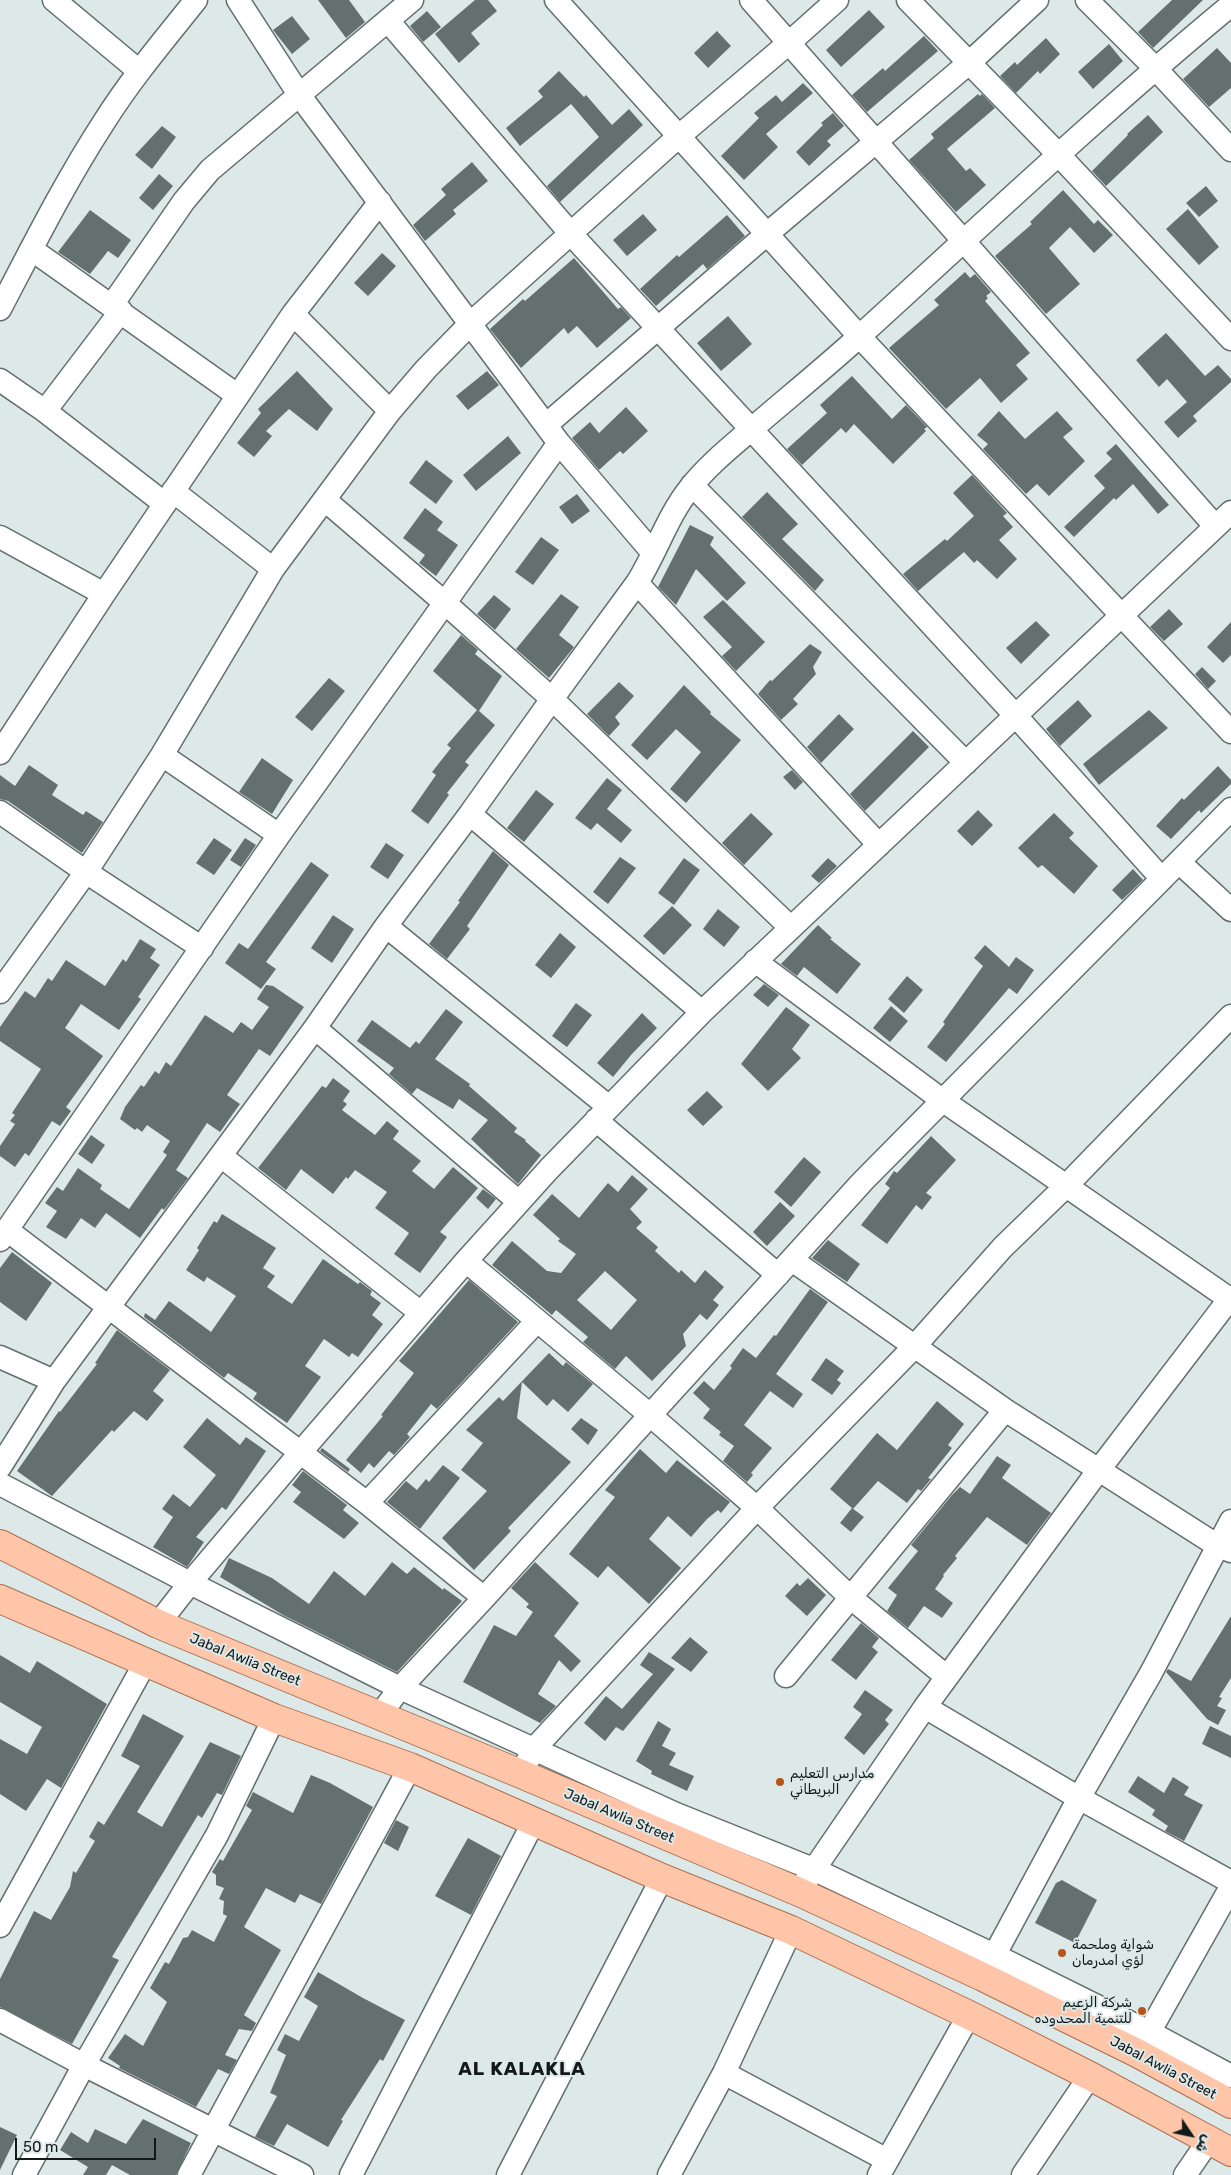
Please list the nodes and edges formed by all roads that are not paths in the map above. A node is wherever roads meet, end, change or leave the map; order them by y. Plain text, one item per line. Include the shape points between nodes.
1 (54, 0) edge
2 (196, 0) edge
3 (238, 0) edge
4 (412, 0) edge
5 (556, 0) edge
6 (751, 0) edge
7 (837, 0) edge
8 (908, 0) edge
9 (1038, 0) edge
10 (1087, 0) edge
11 (1231, 5) edge
12 (388, 21) junction
13 (790, 42) junction
14 (970, 62) junction
15 (1155, 68) junction
16 (140, 71) junction
17 (300, 96) junction
18 (678, 137) junction
19 (876, 142) junction
20 (1231, 150) edge
21 (1058, 154) junction
22 (380, 202) junction
23 (570, 234) junction
24 (767, 234) junction
25 (963, 242) junction
26 (31, 249) junction
27 (116, 308) junction
28 (0, 309) edge
29 (293, 314) junction
30 (471, 324) junction
31 (659, 328) junction
32 (860, 336) junction
33 (1231, 339) edge
34 (0, 380) edge
35 (237, 395) junction
36 (390, 411) junction
37 (45, 412) junction
38 (751, 429) junction
39 (553, 434) junction
40 (692, 485) junction
41 (169, 498) junction
42 (325, 500) junction
43 (1223, 519) edge
44 (0, 537) edge
45 (653, 552) junction
46 (273, 569) junction
47 (637, 583) junction
48 (104, 594) junction
49 (445, 603) junction
50 (1121, 615) junction
51 (552, 699) junction
52 (1015, 715) junction
53 (1231, 732) edge
54 (0, 753) edge
55 (162, 755) junction
56 (966, 762) junction
57 (1231, 809) edge
58 (0, 812) edge
59 (470, 814) junction
60 (279, 835) junction
61 (878, 845) junction
62 (1179, 862) junction
63 (86, 872) junction
64 (1162, 878) junction
65 (1231, 910) edge
66 (386, 926) junction
67 (790, 927) junction
68 (202, 948) junction
69 (756, 961) junction
70 (0, 992) edge
71 (702, 1012) junction
72 (1231, 1016) edge
73 (315, 1028) junction
74 (942, 1100) junction
75 (603, 1114) junction
76 (221, 1156) junction
77 (1065, 1187) junction
78 (519, 1202) junction
79 (3, 1235) edge
80 (466, 1261) junction
81 (785, 1267) junction
82 (1230, 1299) edge
83 (110, 1306) junction
84 (422, 1313) junction
85 (537, 1321) junction
86 (914, 1347) junction
87 (0, 1356) edge
88 (54, 1381) junction
89 (1005, 1410) junction
90 (650, 1415) junction
91 (300, 1453) junction
92 (0, 1467) edge
93 (1098, 1471) junction
94 (0, 1484) edge
95 (367, 1503) junction
96 (757, 1508) junction
97 (1231, 1521) edge
98 (3, 1543) edge
99 (1225, 1548) edge
100 (190, 1583) junction
101 (850, 1597) junction
102 (484, 1598) junction
103 (0, 1599) edge
104 (158, 1624) junction
105 (145, 1663) junction
106 (786, 1676) dead end
107 (947, 1677) junction
108 (400, 1688) junction
109 (925, 1708) junction
110 (379, 1716) junction
111 (274, 1718) junction
112 (533, 1750) junction
113 (410, 1767) junction
114 (521, 1774) junction
115 (1079, 1798) junction
116 (534, 1821) junction
117 (813, 1869) junction
118 (662, 1878) junction
119 (1231, 1882) edge
120 (1231, 1886) edge
121 (799, 1892) junction
122 (0, 1926) edge
123 (791, 1930) junction
124 (989, 1966) junction
125 (969, 2015) junction
126 (0, 2020) edge
127 (1143, 2042) junction
128 (84, 2066) junction
129 (724, 2073) junction
130 (1090, 2076) junction
131 (1231, 2076) edge
132 (1231, 2104) edge
133 (214, 2130) junction
134 (1220, 2146) edge
135 (883, 2168) edge
136 (24, 2175) edge
137 (189, 2175) edge
138 (302, 2175) edge
139 (350, 2175) edge
140 (508, 2175) edge
141 (669, 2175) edge
142 (1023, 2175) edge
143 (1184, 2175) edge

1 - 16 street
2 - 16 street
3 - 17 street
4 - 12 street
5 - 18 street
6 - 13 street
7 - 13 street
8 - 14 street
9 - 14 street
10 - 15 street
11 - 15 street
12 - 17 street
12 - 23 street
13 - 18 street
13 - 19 street
14 - 19 street
14 - 21 street
15 - 20 street
15 - 21 street
16 - 26 street via 104,122
17 - 22 street
17 - 27 street via 205,176 184,201
18 - 23 street
18 - 24 street
19 - 24 street
19 - 25 street
21 - 25 street
21 - 33 street
22 - 29 street
22 - 30 street
23 - 30 street
23 - 31 street
24 - 31 street
24 - 32 street
25 - 32 street
25 - 43 street
26 - 27 street
26 - 28 street
27 - 35 street
27 - 37 street
29 - 35 street
29 - 36 street
30 - 36 street
30 - 39 street
31 - 38 street
31 - 39 street
32 - 38 street
32 - 50 street
34 - 37 street
35 - 41 street
36 - 42 street
37 - 41 street
38 - 40 street
38 - 52 street
39 - 45 street
39 - 49 street
40 - 45 street via 677,505
40 - 56 street
41 - 46 street
41 - 48 street
42 - 46 street
42 - 49 street
43 - 50 street
44 - 48 street
45 - 47 street
46 - 55 street
47 - 51 street
47 - 61 street
48 - 54 street
49 - 51 street
49 - 60 street
50 - 52 street
50 - 53 street
51 - 59 street
51 - 67 street
52 - 56 street
52 - 64 street
55 - 60 street
55 - 63 street
56 - 61 street
57 - 62 street
58 - 63 street
59 - 66 street
59 - 71 street
60 - 68 street
61 - 67 street
62 - 64 street
62 - 65 street
63 - 68 street
63 - 70 street
64 - 74 street
66 - 73 street
66 - 75 street
67 - 69 street
68 - 79 street
69 - 71 street
69 - 74 street
71 - 75 street
72 - 77 street
73 - 76 street
73 - 78 street
74 - 77 street
74 - 81 street
75 - 78 street
75 - 81 street
76 - 83 street
76 - 84 street
77 - 82 street
77 - 86 street via 1004,1247
78 - 80 street
79 - 83 street
80 - 84 street
80 - 85 street
81 - 86 street
81 - 90 street
82 - 93 street
83 - 88 street
83 - 91 street
84 - 91 street
85 - 90 street
85 - 95 street
86 - 89 street
86 - 96 street
87 - 88 street
88 - 92 street
89 - 93 street
89 - 101 street
90 - 96 street
90 - 102 street
91 - 95 street
91 - 100 street
93 - 99 street
93 - 107 street
94 - 100 street
95 - 102 street
96 - 101 street
96 - 112 street
97 - 99 street
98 - 104 main road, Jabal Awlia Street
99 - 115 street
100 - 104 street
100 - 108 street
101 - 106 street
101 - 107 street
102 - 108 street
103 - 105 main road
104 - 110 main road, Jabal Awlia Street
105 - 111 main road
105 - 122 street
107 - 109 street
108 - 110 street
108 - 112 street
109 - 115 street
109 - 117 street
110 - 114 main road, Jabal Awlia Street
111 - 113 main road
111 - 128 street via 217,1835
112 - 114 street
112 - 117 street via 676,1814
113 - 116 main road
113 - 133 street
114 - 121 main road, Jabal Awlia Street
115 - 119 street
115 - 124 street
116 - 118 main road
116 - 139 street
117 - 121 street
117 - 124 street
118 - 123 main road
118 - 140 street
120 - 127 street
121 - 124 main road, Jabal Awlia Street
123 - 125 main road
123 - 129 street
124 - 127 main road, Jabal Awlia Street
125 - 130 main road
125 - 135 street
126 - 128 street
127 - 131 street
127 - 132 main road, Jabal Awlia Street
128 - 133 street
128 - 136 street
129 - 135 street
129 - 141 street
130 - 134 main road
130 - 142 street
133 - 137 street
133 - 138 street
134 - 143 street

